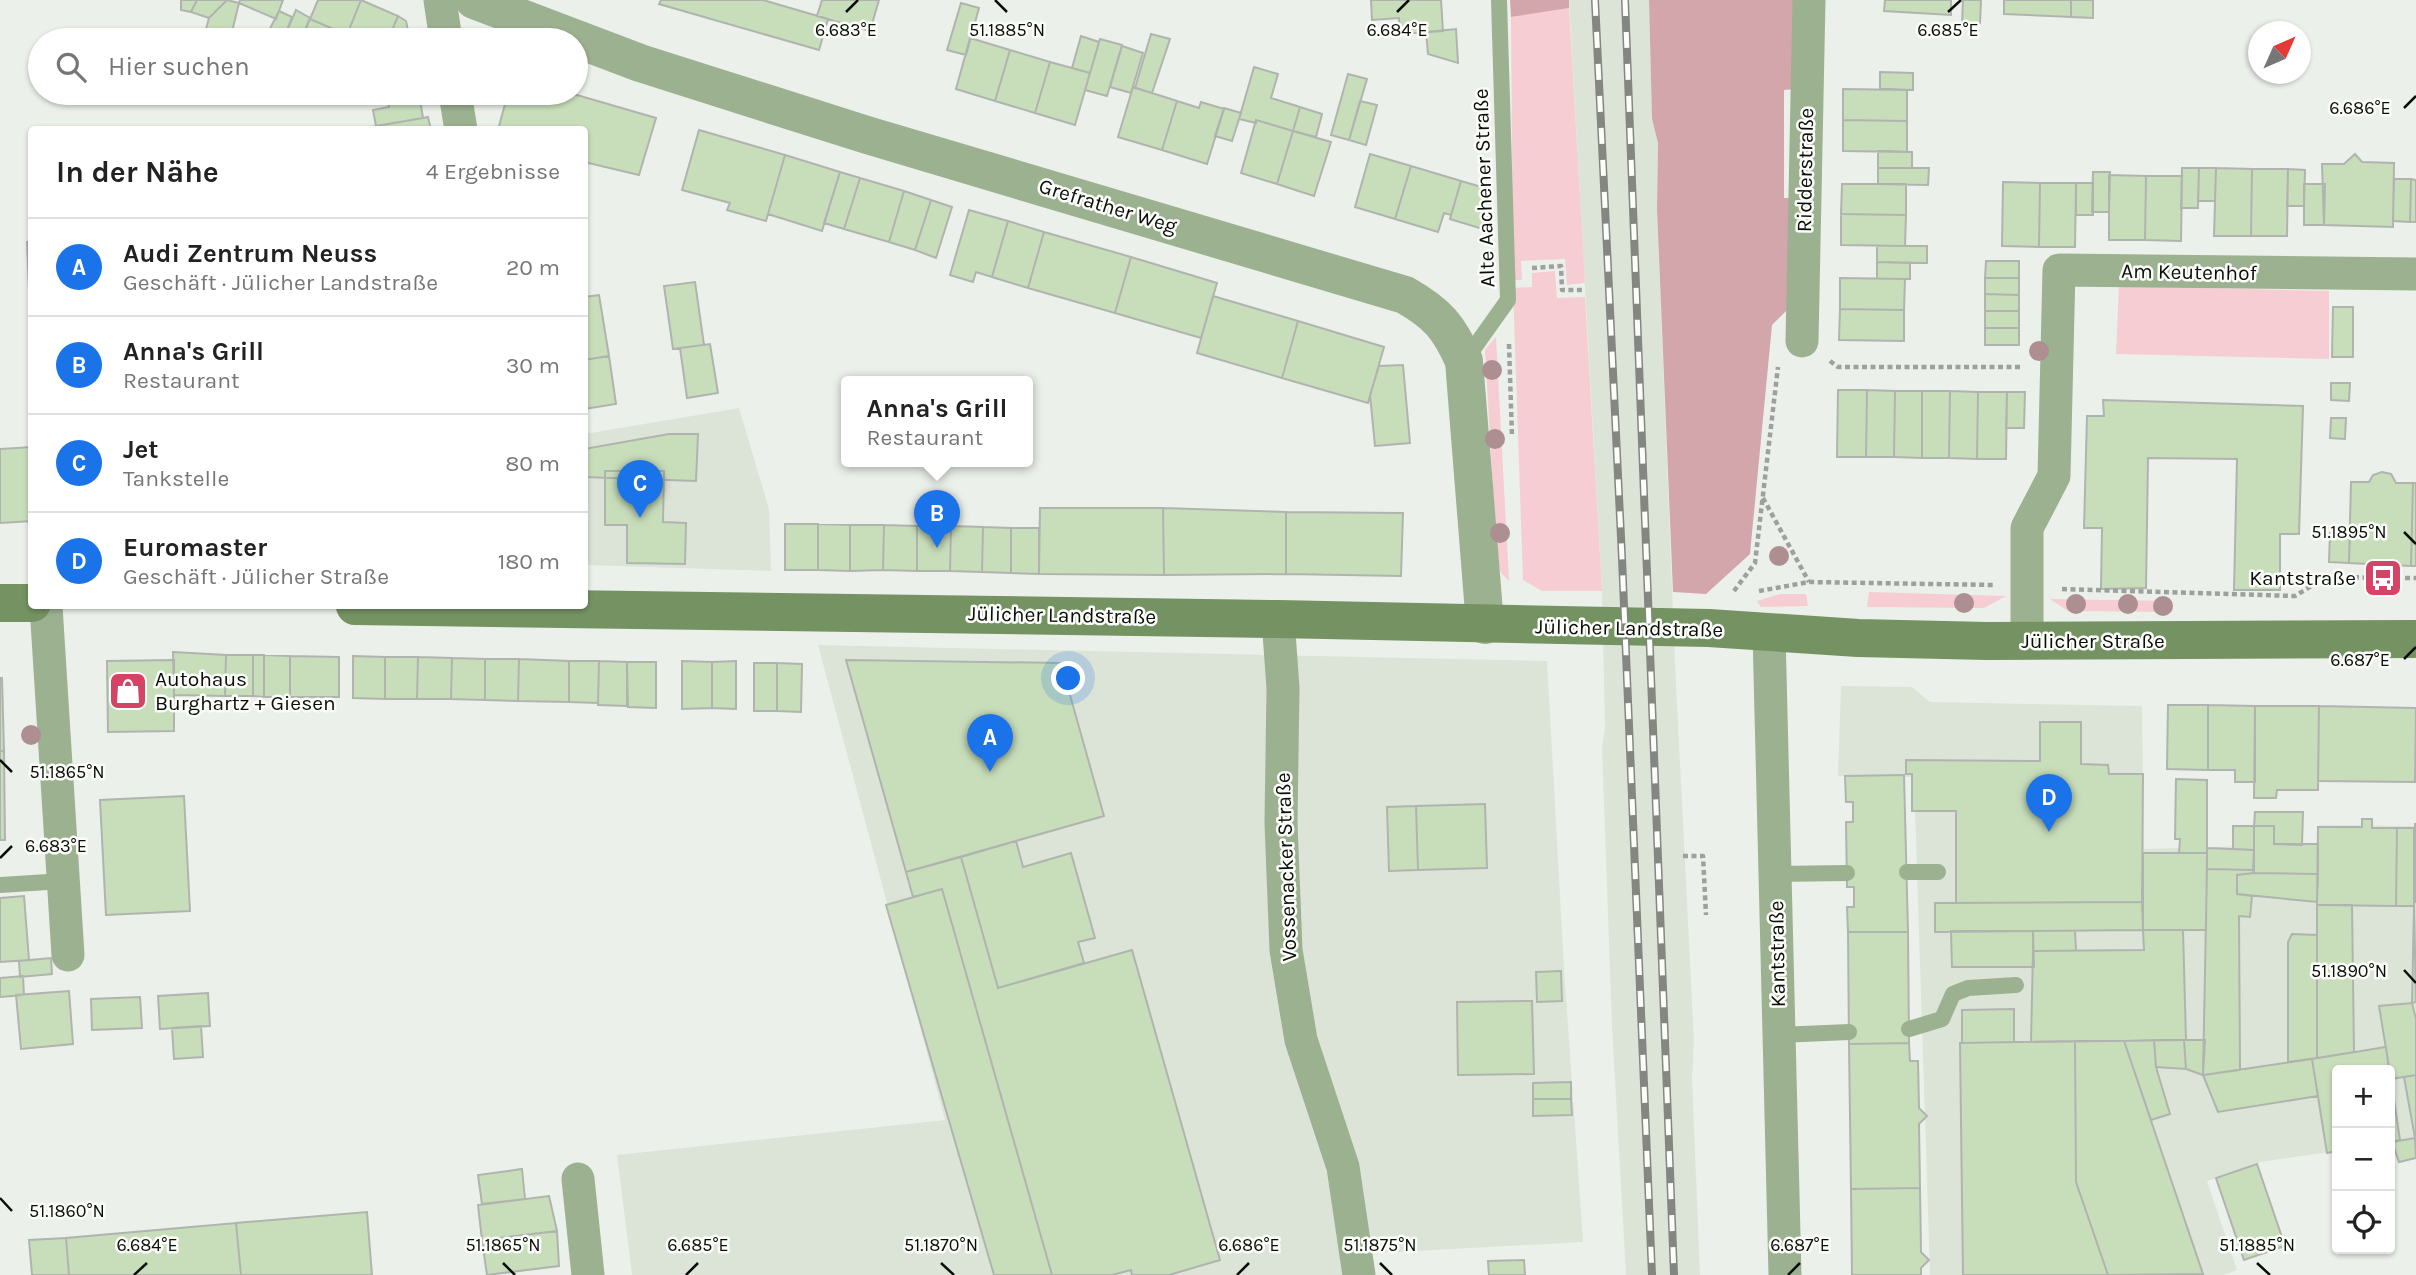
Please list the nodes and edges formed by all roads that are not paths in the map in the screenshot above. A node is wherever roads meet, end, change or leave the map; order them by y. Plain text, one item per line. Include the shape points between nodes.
1 (440, 0) edge
2 (474, 0) edge
3 (1499, 0) edge
4 (1809, 0) edge
5 (444, 28) edge
6 (549, 28) edge
7 (588, 43) edge
8 (457, 105) edge
9 (460, 126) edge
10 (2416, 274) edge
11 (1802, 341) road end
12 (1464, 361) junction
13 (0, 603) edge
14 (28, 603) edge
15 (588, 607) edge
16 (46, 609) edge
17 (1278, 619) junction
18 (1485, 625) junction
19 (1769, 633) junction
20 (2416, 639) edge
21 (2027, 640) junction
22 (1907, 872) dead end
23 (1938, 872) dead end
24 (1847, 873) dead end
25 (1775, 874) junction
26 (64, 881) junction
27 (0, 885) edge
28 (68, 955) dead end
29 (2016, 985) dead end
30 (1909, 1029) dead end
31 (1849, 1032) dead end
32 (1779, 1035) junction
33 (578, 1179) dead end
34 (588, 1275) edge
35 (1359, 1275) edge
36 (1785, 1275) edge

1 - 5 street
2 - 6 street, Grefrather Weg
3 - 12 lane, Alte Aachener Straße via 1508,300
4 - 11 street, Ridderstraße
7 - 12 street, Grefrather Weg via 816,119 1405,295 1450,329
8 - 9 street
10 - 21 street, Am Keutenhof via 2059,270 2054,476 2027,528
12 - 18 street, Grefrather Weg
13 - 14 main road
15 - 17 main road, Jülicher Landstraße
16 - 26 street
17 - 18 main road, Jülicher Landstraße
17 - 35 street, Vossenacker Straße via 1286,950 1301,1040 1343,1167
18 - 19 main road, Jülicher Landstraße
19 - 21 main road, Jülicher Straße
19 - 25 street, Kantstraße
20 - 21 main road, Jülicher Straße
22 - 23 lane
24 - 25 lane
25 - 32 street, Kantstraße
26 - 27 lane
26 - 28 street
29 - 30 lane via 1968,988 1953,994 1942,1019
31 - 32 lane
32 - 36 street, Kantstraße
33 - 34 street

